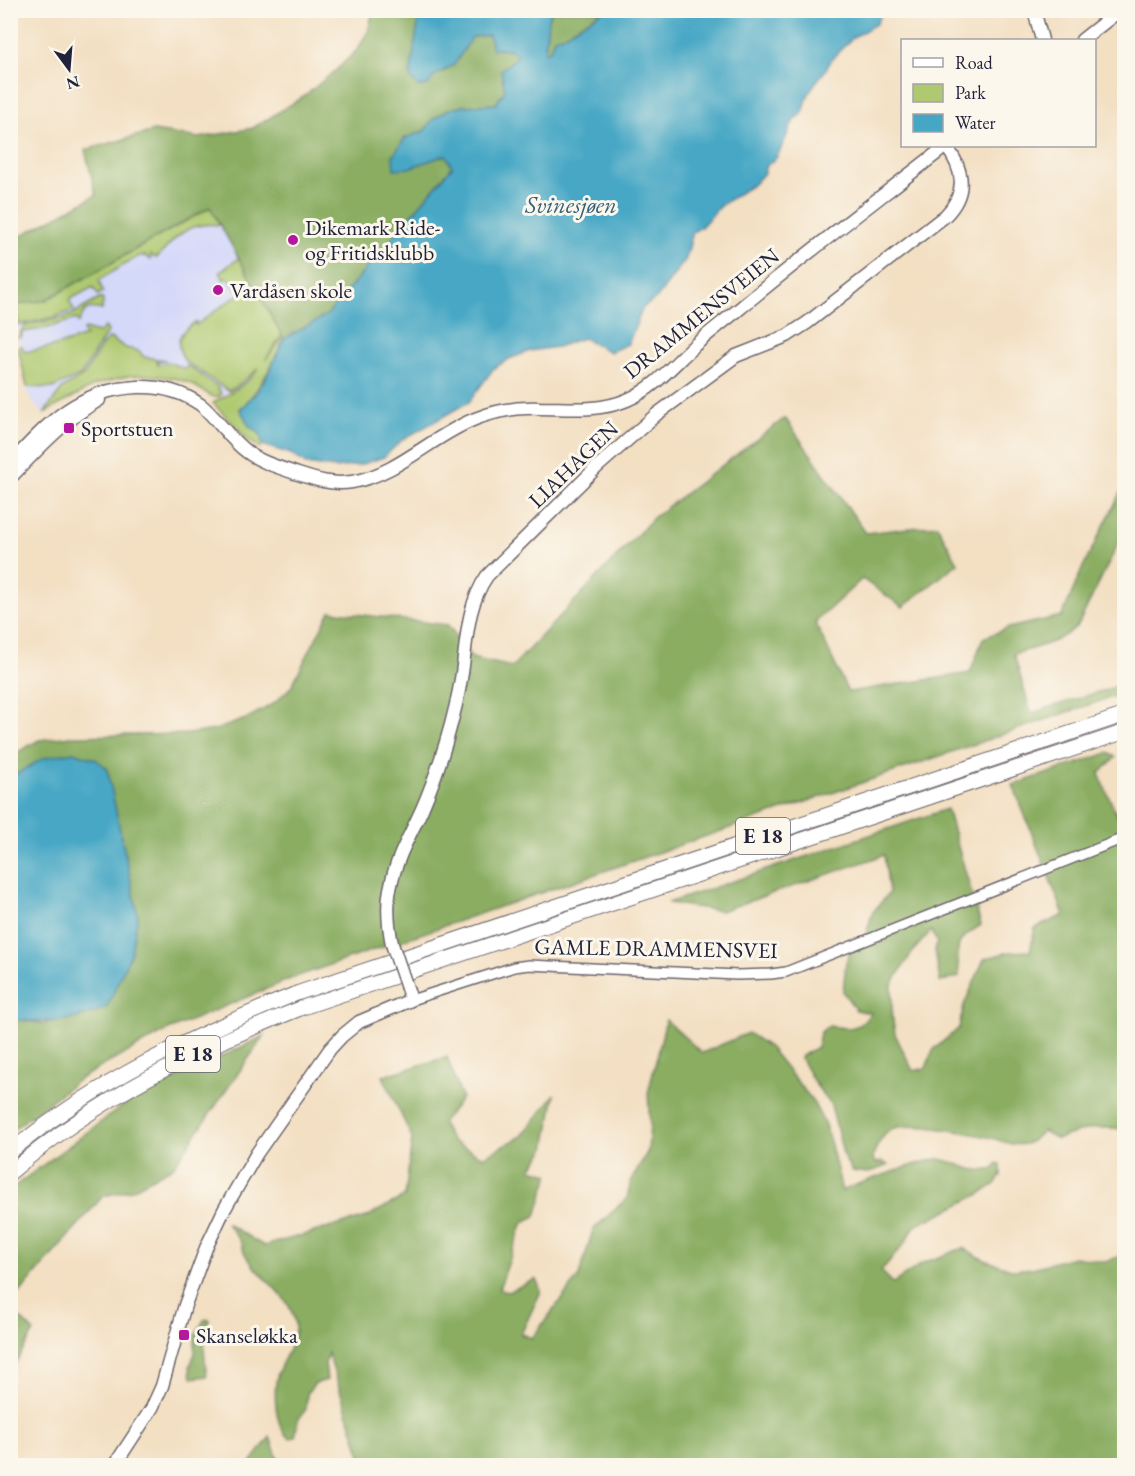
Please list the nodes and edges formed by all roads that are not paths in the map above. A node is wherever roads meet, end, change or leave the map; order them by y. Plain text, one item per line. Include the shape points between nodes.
1 (1034, 10) edge
2 (1120, 10) edge
3 (1043, 37) edge
4 (1083, 39) edge
5 (945, 147) edge
6 (947, 147) edge
7 (132, 387) junction
8 (10, 464) edge
9 (10, 478) edge
10 (1125, 715) edge
11 (1125, 732) edge
12 (1125, 838) edge
13 (411, 1000) junction
14 (10, 1152) edge
15 (10, 1173) edge
16 (114, 1466) edge

1 - 3 main road
2 - 4 main road
5 - 7 main road, DRAMMENSVEIEN via 768,284 644,391 595,409 523,408 487,415 365,478 332,483 280,467 249,453 194,400 170,390
6 - 13 main road, LIAHAGEN, bridge via 955,159 961,181 958,200 945,216 807,323 787,336 736,356 657,414 605,459 487,576 470,613 462,676 438,766 391,885 388,915 392,944
7 - 8 main road, DRAMMENSVEIEN via 97,393 74,406
7 - 9 main road, DRAMMENSVEIEN via 80,412
10 - 14 highway, E 18 via 298,993 225,1022 112,1080
11 - 15 highway, E 18 via 273,1019 171,1065 121,1093
12 - 13 street, GAMLE DRAMMENSVEI via 786,972 737,975 529,965
13 - 16 main road, GAMLE DRAMMENSVEI via 359,1022 342,1036 262,1145 233,1192 206,1248 152,1408

